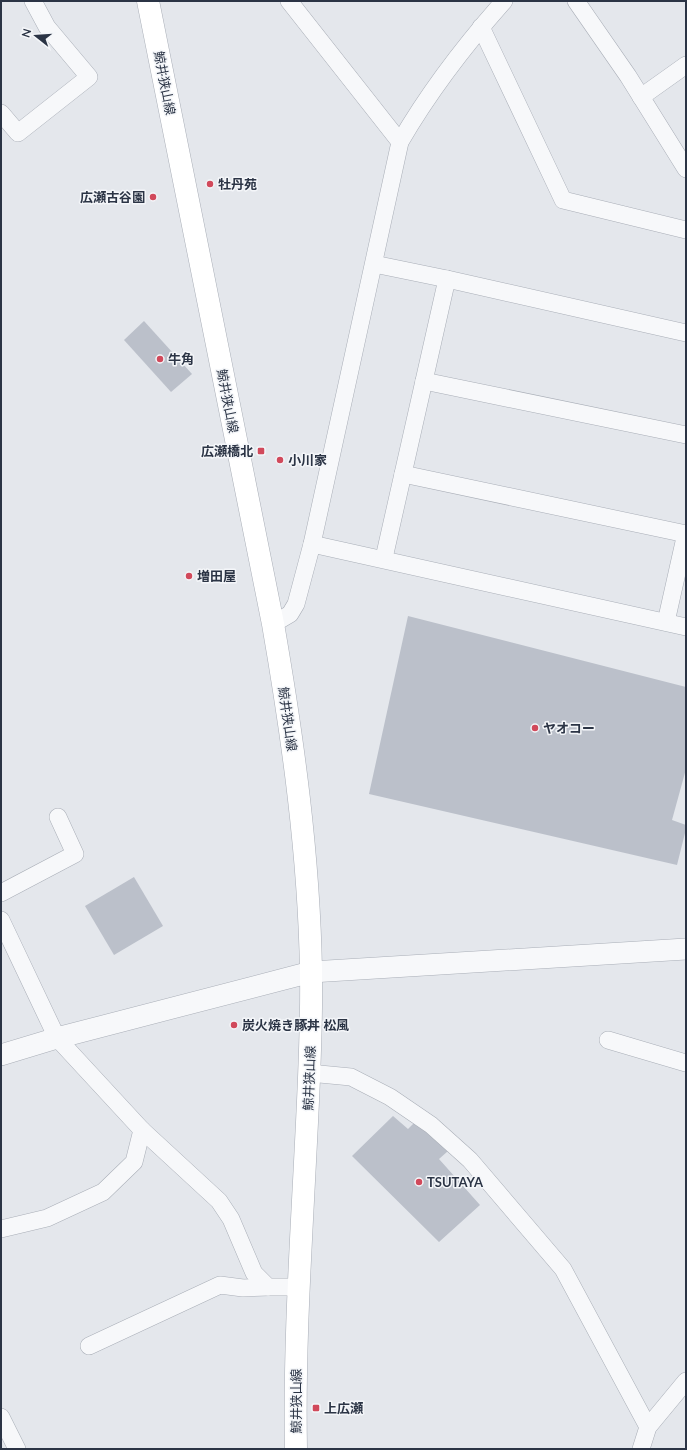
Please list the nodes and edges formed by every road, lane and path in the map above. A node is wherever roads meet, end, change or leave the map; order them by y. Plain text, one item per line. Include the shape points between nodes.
1 (33, 1) edge
2 (148, 1) edge
3 (289, 1) edge
4 (504, 1) edge
5 (576, 1) edge
6 (481, 27) junction
7 (686, 65) edge
8 (641, 97) junction
9 (1, 113) edge
10 (400, 142) junction
11 (686, 169) edge
12 (686, 230) edge
13 (374, 264) junction
14 (447, 279) junction
15 (686, 333) edge
16 (424, 380) junction
17 (686, 435) edge
18 (403, 474) junction
19 (686, 534) edge
20 (312, 544) junction
21 (384, 558) junction
22 (666, 622) junction
23 (273, 624) junction
24 (686, 627) edge
25 (58, 816) dead end
26 (1, 893) edge
27 (1, 920) edge
28 (686, 949) edge
29 (311, 972) junction
30 (57, 1038) junction
31 (608, 1040) dead end
32 (1, 1055) edge
33 (686, 1063) edge
34 (309, 1073) junction
35 (142, 1130) junction
36 (1, 1229) edge
37 (268, 1287) junction
38 (299, 1287) junction
39 (88, 1346) dead end
40 (686, 1381) edge
41 (1, 1417) edge
42 (648, 1427) junction
43 (17, 1449) edge
44 (296, 1449) edge
45 (641, 1449) edge

1 - 9 street via 47,27 89,77 18,133
2 - 23 main road, 鯨井狭山線
3 - 10 street
4 - 6 street
5 - 8 street
6 - 10 street via 422,104
6 - 12 street via 563,200
7 - 8 street
8 - 11 street
10 - 13 street
13 - 14 street
13 - 20 street
14 - 15 street
14 - 16 street
16 - 17 street
16 - 18 street
18 - 19 street
18 - 21 street
19 - 22 street
20 - 21 street
20 - 23 street via 296,604 290,614
21 - 22 street
22 - 24 street
23 - 29 main road, 鯨井狭山線 via 288,709 296,777 306,878
25 - 26 street via 75,854
27 - 30 street
28 - 29 street
29 - 30 street
29 - 34 main road, 鯨井狭山線
30 - 32 street
30 - 35 street
31 - 33 street
34 - 38 main road, 鯨井狭山線
34 - 42 street via 351,1077 390,1097 431,1125 470,1160 563,1269
35 - 36 street via 134,1162 103,1192 47,1218
35 - 37 street via 219,1201 231,1219 254,1273
37 - 38 street
37 - 39 street via 243,1288 220,1285
38 - 44 main road, 鯨井狭山線
40 - 42 street
41 - 43 street
42 - 45 street

